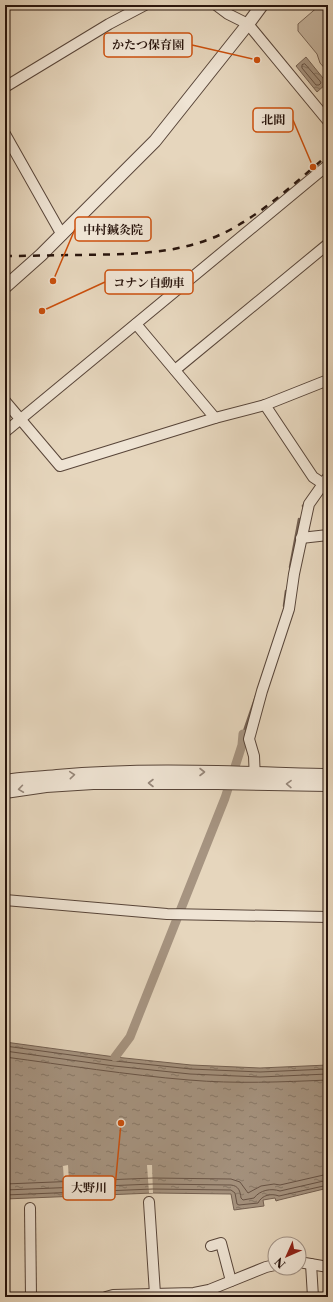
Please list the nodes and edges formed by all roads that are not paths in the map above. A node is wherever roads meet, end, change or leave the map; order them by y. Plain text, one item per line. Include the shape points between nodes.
1 (145, 5) edge
2 (216, 5) edge
3 (262, 5) edge
4 (248, 24) junction
5 (5, 87) edge
6 (328, 120) edge
7 (5, 134) edge
8 (328, 166) edge
9 (62, 235) junction
10 (328, 244) edge
11 (5, 287) edge
12 (136, 324) junction
13 (175, 370) junction
14 (328, 380) edge
15 (5, 401) edge
16 (265, 405) junction
17 (215, 418) junction
18 (21, 420) junction
19 (5, 432) edge
20 (325, 480) edge
21 (328, 535) edge
22 (301, 538) junction
23 (328, 775) edge
24 (252, 777) junction
25 (5, 781) edge
26 (328, 785) edge
27 (5, 792) edge
28 (5, 900) edge
29 (328, 917) edge
30 (149, 1202) dead end
31 (30, 1208) dead end
32 (211, 1246) dead end
33 (307, 1263) edge
34 (311, 1264) junction
35 (267, 1267) edge
36 (328, 1267) edge
37 (231, 1281) junction
38 (155, 1294) junction
39 (31, 1297) edge
40 (106, 1297) edge
41 (313, 1297) edge

1 - 5 street
2 - 4 street
3 - 4 street
4 - 6 street
4 - 9 street via 155,141
7 - 9 street
8 - 12 street
9 - 11 street
10 - 13 street
12 - 13 street
12 - 18 street
13 - 17 street
14 - 16 street
15 - 18 street
16 - 17 street
16 - 20 street via 313,477
17 - 18 street via 60,466
18 - 19 street
20 - 22 street via 309,504
21 - 22 street
22 - 24 street via 289,609 249,739 254,756
23 - 24 street
25 -> 24 street via 88,773 224,772
26 -> 24 street
24 -> 27 street via 238,784 93,783
28 - 29 street via 167,914
30 - 38 street
31 - 39 street
32 - 37 street via 221,1244
33 - 34 street
34 - 36 street
34 - 41 street
35 - 37 street
37 - 38 street via 194,1293
38 - 40 street

